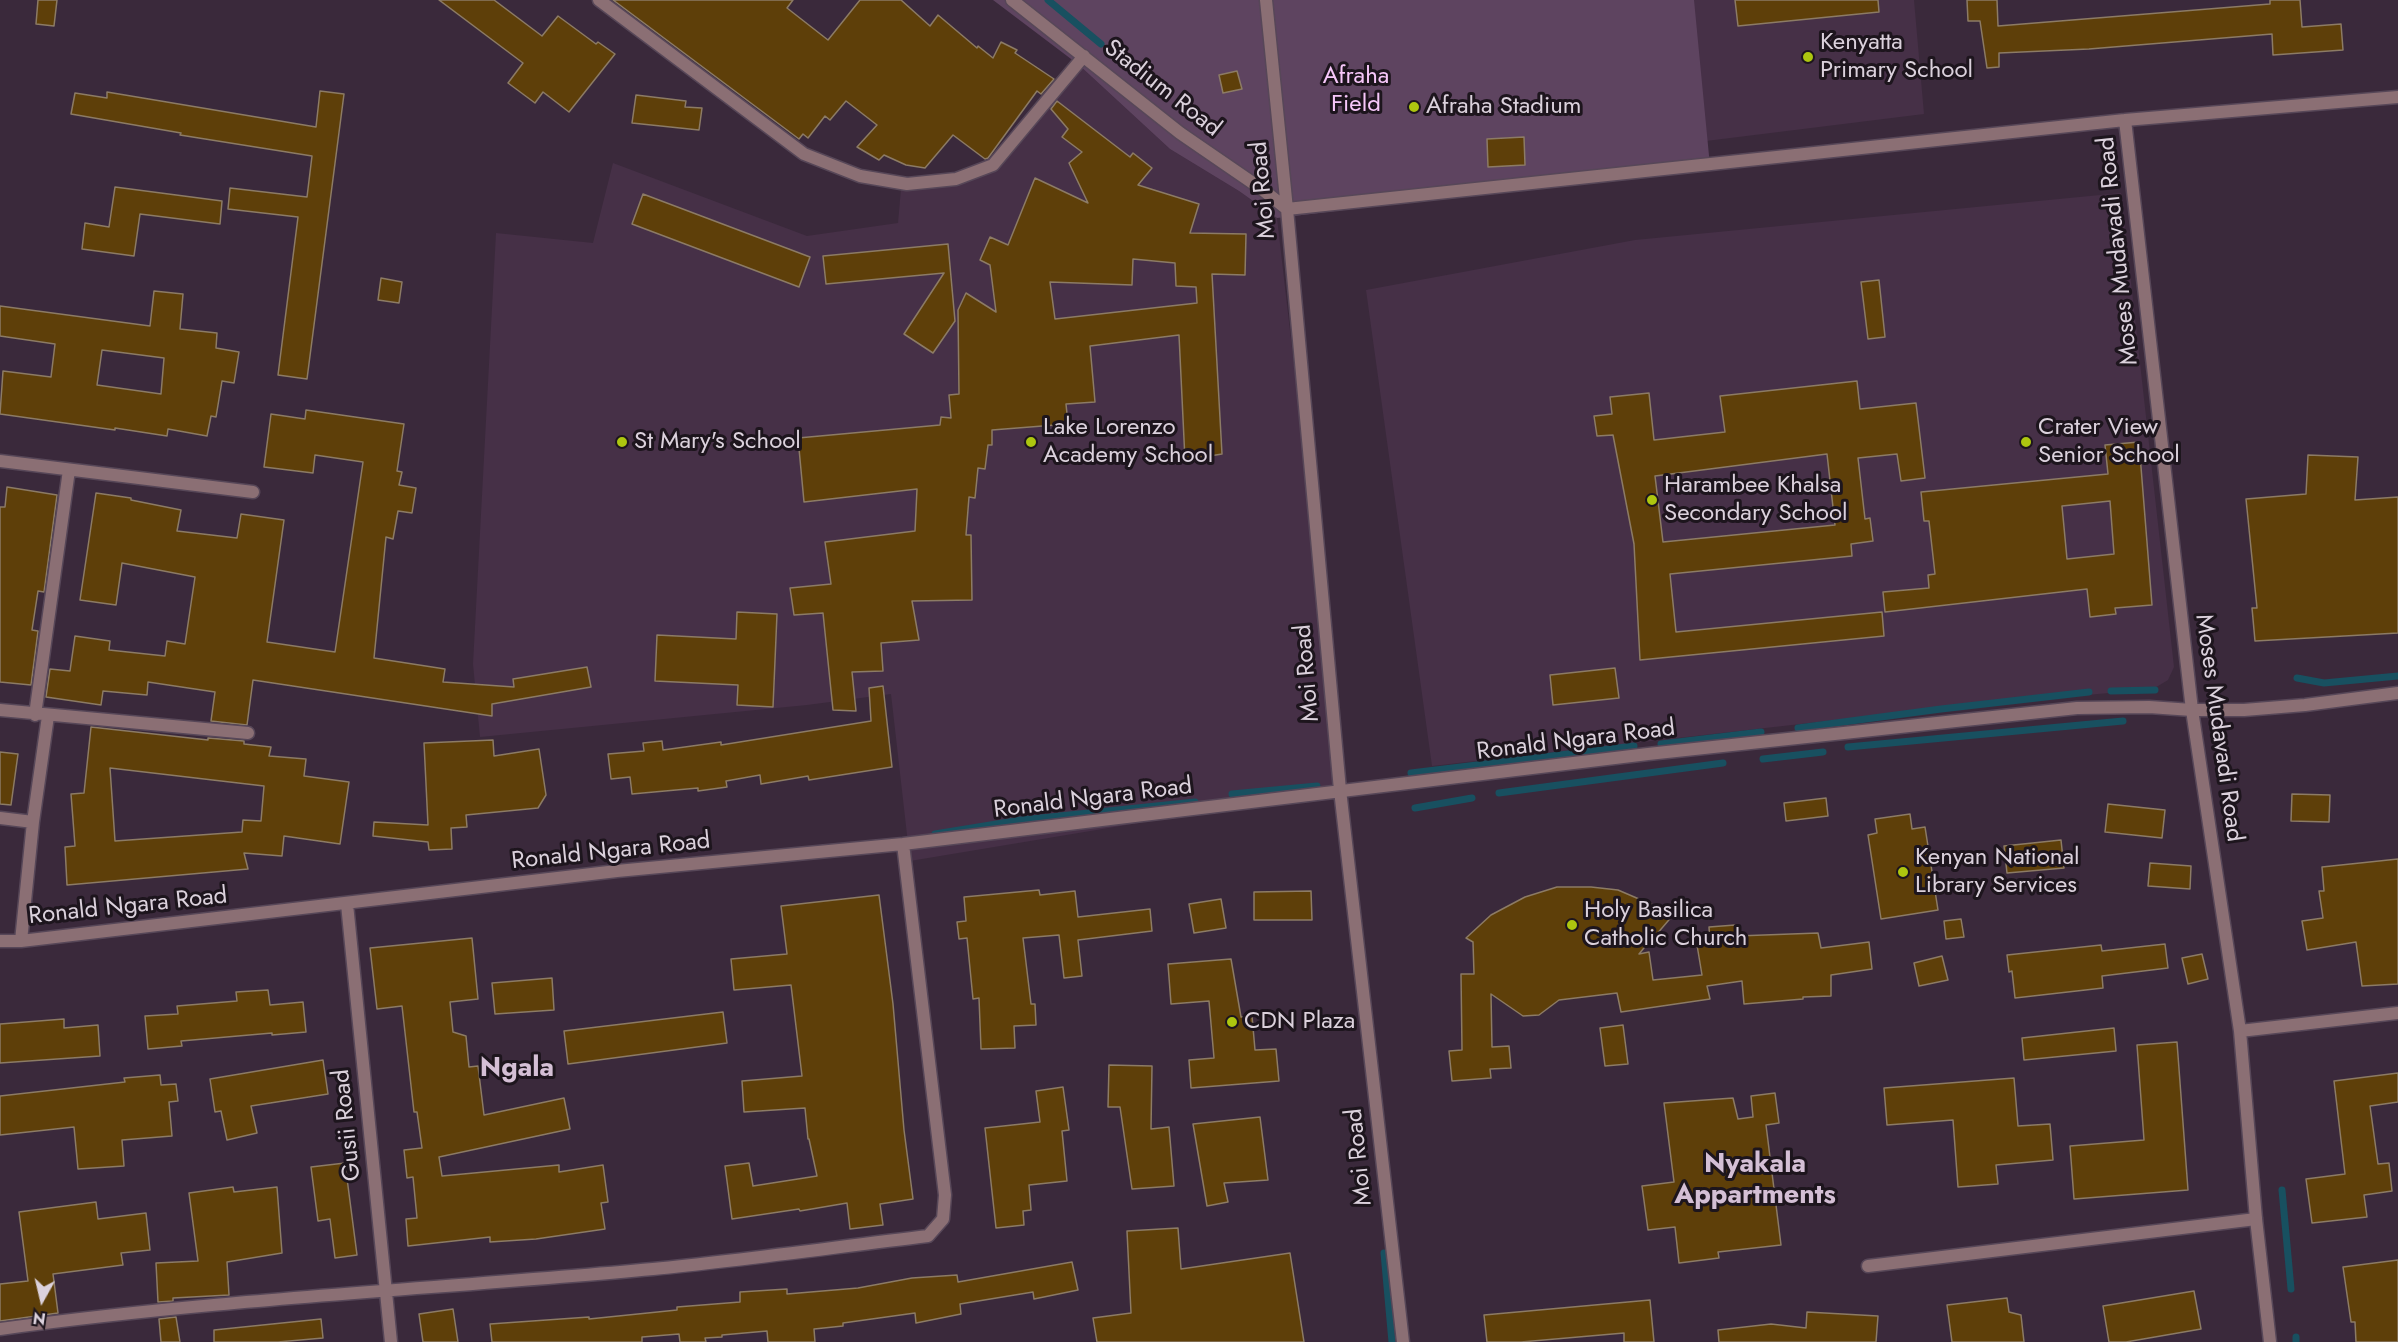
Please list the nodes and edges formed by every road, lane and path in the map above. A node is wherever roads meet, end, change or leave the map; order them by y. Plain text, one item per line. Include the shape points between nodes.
1 (598, 0) edge
2 (1012, 0) edge
3 (1266, 0) edge
4 (1084, 56) junction
5 (2398, 97) edge
6 (2126, 120) junction
7 (1287, 209) junction
8 (0, 461) edge
9 (69, 470) junction
10 (253, 492) dead end
11 (2398, 693) edge
12 (0, 710) edge
13 (2192, 710) junction
14 (42, 716) junction
15 (248, 733) dead end
16 (1340, 789) junction
17 (0, 818) edge
18 (33, 822) junction
19 (903, 844) junction
20 (347, 904) junction
21 (0, 941) edge
22 (21, 941) junction
23 (2398, 1013) edge
24 (2240, 1031) junction
25 (2256, 1219) junction
26 (1868, 1266) dead end
27 (386, 1292) junction
28 (0, 1329) edge
29 (391, 1342) edge
30 (1402, 1342) edge
31 (2270, 1342) edge

1 - 4 street via 804,154 860,176 907,184 956,179 993,165
2 - 4 street, Stadium Road
3 - 7 street, Moi Road
4 - 7 street, Stadium Road via 1180,133
5 - 6 street
6 - 7 street
6 - 13 street, Moses Mudavadi Road
7 - 16 street, Moi Road
8 - 9 street
9 - 10 street
9 - 14 street
11 - 13 street, Ronald Ngara Road via 2295,706
12 - 14 street
13 - 16 street, Ronald Ngara Road via 2077,708
13 - 24 street, Moses Mudavadi Road
14 - 15 street
14 - 18 street
16 - 19 street, Ronald Ngara Road
16 - 30 street, Moi Road
17 - 18 street
18 - 22 street
19 - 20 street, Ronald Ngara Road via 617,871
19 - 27 street via 945,1195 943,1219 928,1236 655,1268
20 - 22 street, Ronald Ngara Road
20 - 27 street, Gusii Road
21 - 22 street, Ronald Ngara Road
23 - 24 street
24 - 25 street, Moses Mudavadi Road
25 - 26 street
25 - 31 street, Moses Mudavadi Road
27 - 28 street via 168,1309
27 - 29 street, Gusii Road

